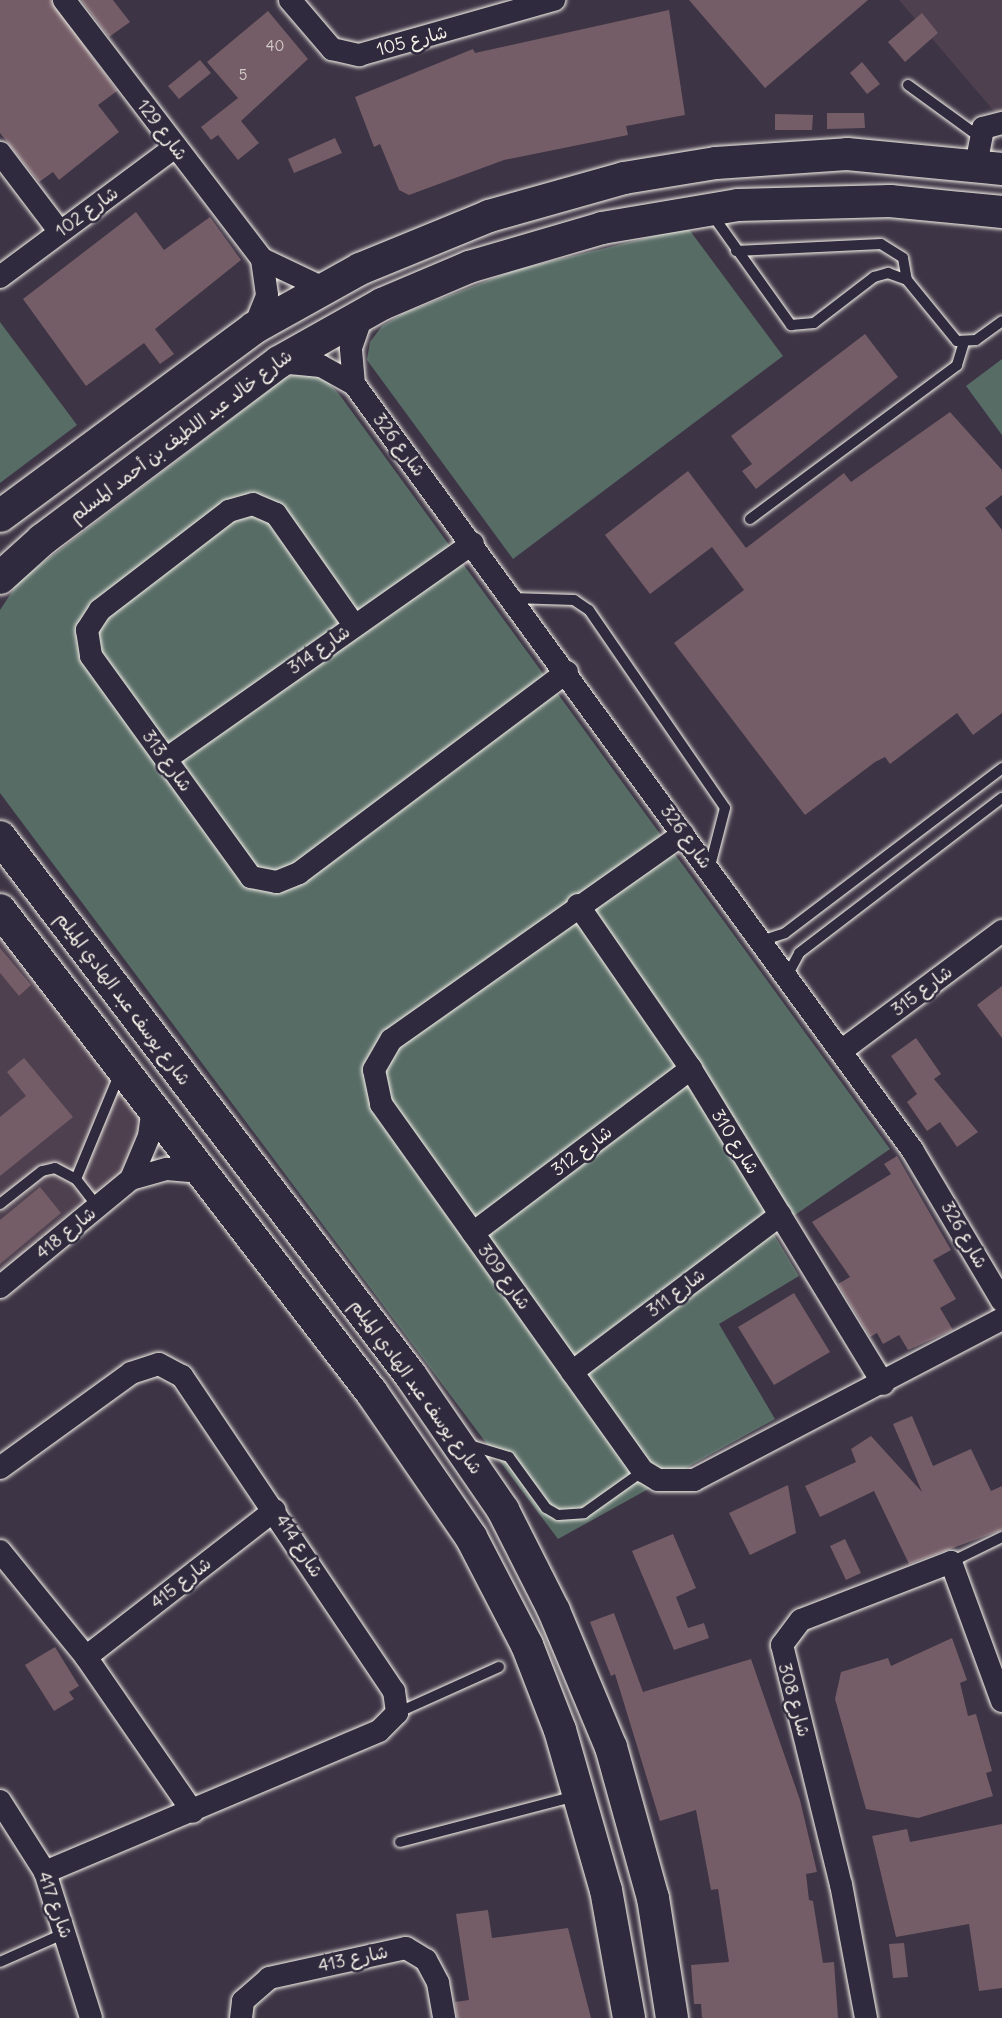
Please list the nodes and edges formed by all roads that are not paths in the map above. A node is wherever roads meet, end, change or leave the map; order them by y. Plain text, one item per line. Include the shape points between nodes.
1 (64, 0) edge
2 (290, 0) edge
3 (549, 1) edge
4 (908, 85) dead end
5 (1002, 123) edge
6 (175, 147) junction
7 (0, 153) edge
8 (990, 163) edge
9 (824, 200) junction
10 (708, 208) junction
11 (1002, 212) edge
12 (60, 232) junction
13 (736, 250) junction
14 (262, 260) junction
15 (0, 277) edge
16 (907, 280) junction
17 (323, 288) junction
18 (363, 314) junction
19 (1002, 321) edge
20 (254, 328) junction
21 (964, 342) junction
22 (279, 362) junction
23 (354, 384) junction
24 (55, 475) junction
25 (80, 510) junction
26 (0, 516) edge
27 (750, 519) dead end
28 (473, 543) junction
29 (0, 578) edge
30 (513, 598) junction
31 (354, 625) junction
32 (567, 672) junction
33 (166, 759) junction
34 (1002, 768) edge
35 (1002, 798) edge
36 (683, 834) junction
37 (0, 837) edge
38 (709, 870) junction
39 (578, 905) junction
40 (0, 910) edge
41 (1002, 931) edge
42 (761, 941) junction
43 (787, 976) junction
44 (842, 1052) junction
45 (123, 1067) junction
46 (691, 1069) junction
47 (153, 1106) junction
48 (204, 1172) junction
49 (76, 1179) junction
50 (131, 1179) junction
51 (0, 1204) edge
52 (98, 1207) junction
53 (780, 1215) junction
54 (473, 1233) junction
55 (0, 1287) edge
56 (1002, 1301) edge
57 (1002, 1319) edge
58 (572, 1372) junction
59 (884, 1384) junction
60 (456, 1442) junction
61 (0, 1468) edge
62 (643, 1471) junction
63 (490, 1490) junction
64 (453, 1506) junction
65 (275, 1510) junction
66 (471, 1537) junction
67 (1002, 1537) edge
68 (0, 1551) edge
69 (951, 1562) junction
70 (86, 1657) junction
71 (499, 1667) dead end
72 (1002, 1701) edge
73 (596, 1704) junction
74 (397, 1713) junction
75 (582, 1795) junction
76 (0, 1801) edge
77 (193, 1812) junction
78 (400, 1842) dead end
79 (45, 1872) junction
80 (65, 1933) junction
81 (0, 1962) edge
82 (91, 2018) edge
83 (241, 2018) edge
84 (444, 2018) edge
85 (629, 2018) edge
86 (672, 2018) edge
87 (866, 2018) edge

1 - 6 street, شارع 129
2 - 3 street, شارع 105 via 332,49 358,55
4 - 8 lane
5 - 8 street via 986,125
6 - 12 street, شارع 102
6 - 14 street, شارع 129
7 - 12 street
8 - 9 street via 840,173 825,186
8 - 17 street via 847,154 670,169 489,216
9 - 10 street, شارع خالد عبد اللطيف بن أحمد المسلم
9 - 11 street, شارع خالد عبد اللطيف بن أحمد المسلم
10 - 13 lane
10 - 18 street, شارع خالد عبد اللطيف بن أحمد المسلم via 516,251
12 - 15 street, شارع 102
13 - 16 lane via 881,244 903,258
13 - 16 lane via 780,316 798,327 814,322 874,277 888,273
14 - 17 street, شارع 129
14 - 20 street, شارع 129 via 267,295
16 - 21 lane via 945,333
17 - 20 street
18 - 22 street, شارع خالد عبد اللطيف بن أحمد المسلم
18 - 23 street via 351,348
19 - 21 lane
20 - 24 street
21 - 27 lane via 957,365
22 - 23 street, شارع 326 via 321,366
22 - 25 street, شارع خالد عبد اللطيف بن أحمد المسلم
23 - 28 street, شارع 326
24 - 25 street via 61,496
24 - 26 street
25 - 29 street, شارع خالد عبد اللطيف بن أحمد المسلم
28 - 30 street, شارع 326
28 - 31 street, شارع 314
30 - 32 street, شارع 326
30 - 38 lane via 574,600 590,610 725,808
31 - 33 street, شارع 314
31 - 33 street, شارع 313 via 276,514 253,504 229,511 100,610 87,630 92,656
32 - 33 street, شارع 313 via 299,873 277,882 251,877
32 - 36 street, شارع 326
34 - 42 lane via 785,933
35 - 43 lane via 799,953
36 - 38 street, شارع 326
36 - 39 street, شارع 309
37 - 60 street, شارع يوسف عبد الهادي الميلم
38 - 42 street, شارع 326
39 - 46 street, شارع 310
39 - 54 street, شارع 309 via 392,1040 377,1058 373,1082 381,1104
40 - 45 street
41 - 44 street, شارع 315
42 - 43 street, شارع 326
43 - 44 street, شارع 326
44 - 56 street, شارع 326 via 943,1197
45 - 47 street
45 - 49 lane
46 - 53 street, شارع 310
46 - 54 street, شارع 312
47 - 48 street
47 - 50 street, شارع 418 via 149,1136
48 - 50 street, شارع 418 via 167,1169
48 - 64 street
49 - 51 lane via 55,1168 42,1171
49 - 52 lane
50 - 52 street, شارع 418
52 - 55 street, شارع 418
53 - 58 street, شارع 311
53 - 59 street, شارع 310
54 - 58 street, شارع 309
57 - 59 street
58 - 62 street, شارع 309
59 - 62 street via 694,1480 667,1483
60 - 62 lane via 509,1457 546,1508 558,1515 584,1513
60 - 63 street, شارع يوسف عبد الهادي الميلم
61 - 65 street, شارع 414 via 131,1373 159,1364 182,1376
63 - 64 street via 474,1505
63 - 73 street, شارع يوسف عبد الهادي الميلم via 530,1560
64 - 66 street
65 - 70 street, شارع 415
65 - 74 street, شارع 414 via 394,1691
66 - 73 street via 491,1528 506,1536
66 - 75 street via 527,1645
67 - 69 lane
68 - 70 street
69 - 72 street
69 - 87 street, شارع 308 via 801,1620 780,1651 841,1885
70 - 77 street
71 - 74 lane
73 - 86 street, شارع يوسف عبد الهادي الميلم via 640,1844
74 - 77 street via 379,1731
75 - 78 lane
75 - 85 street via 618,1944
76 - 79 street, شارع 417
77 - 79 street
79 - 80 street, شارع 417
80 - 81 lane
80 - 82 street, شارع 417
83 - 84 street, شارع 413 via 243,2001 269,1978 406,1948 426,1960 438,1983

